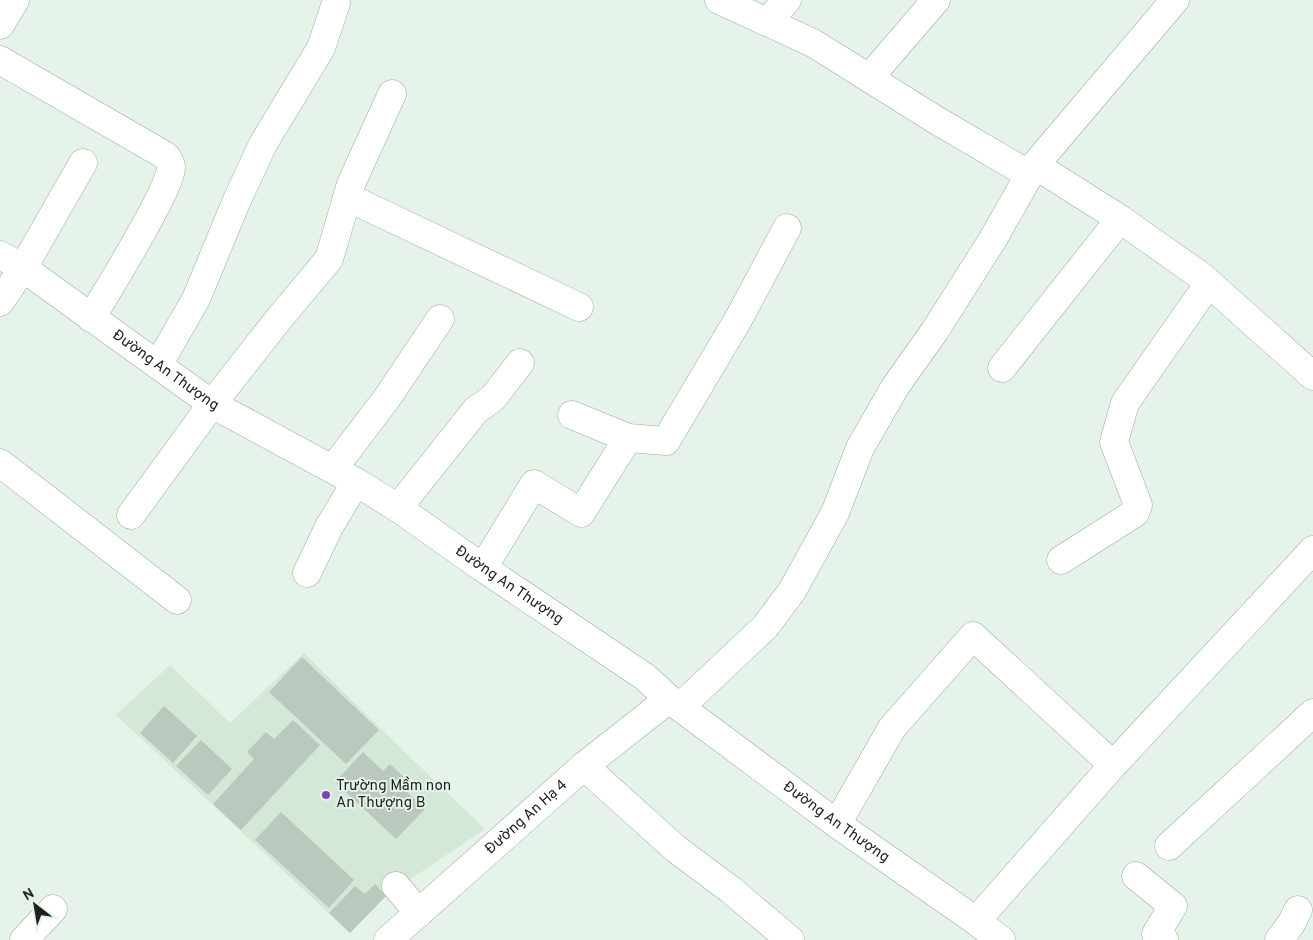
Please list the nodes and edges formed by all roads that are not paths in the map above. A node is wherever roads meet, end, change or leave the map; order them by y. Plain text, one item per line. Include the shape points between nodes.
1 (15, 0) edge
2 (719, 0) edge
3 (787, 0) edge
4 (936, 0) edge
5 (1175, 0) edge
6 (336, 3) dead end
7 (767, 22) junction
8 (0, 25) edge
9 (0, 60) edge
10 (869, 78) junction
11 (392, 94) dead end
12 (83, 163) dead end
13 (1032, 170) junction
14 (347, 197) junction
15 (1120, 219) junction
16 (787, 228) dead end
17 (0, 255) edge
18 (23, 268) junction
19 (1209, 283) junction
20 (0, 302) edge
21 (579, 307) dead end
22 (91, 318) junction
23 (440, 319) dead end
24 (520, 363) dead end
25 (158, 365) junction
26 (1002, 368) dead end
27 (1313, 376) edge
28 (212, 404) junction
29 (572, 416) dead end
30 (628, 438) junction
31 (0, 463) edge
32 (344, 475) junction
33 (398, 508) junction
34 (131, 515) dead end
35 (1313, 550) edge
36 (1061, 560) dead end
37 (483, 568) junction
38 (307, 572) dead end
39 (177, 600) dead end
40 (674, 703) junction
41 (1313, 713) edge
42 (1113, 765) junction
43 (584, 766) junction
44 (837, 824) junction
45 (1169, 846) dead end
46 (1136, 876) dead end
47 (396, 886) dead end
48 (53, 910) dead end
49 (1298, 910) dead end
50 (419, 913) junction
51 (976, 921) junction
52 (24, 940) edge
53 (388, 940) edge
54 (790, 940) edge
55 (1000, 940) edge
56 (1164, 940) edge
57 (1279, 940) edge

1 - 8 street
2 - 7 street
3 - 7 street
4 - 10 street
5 - 13 street, Đường An Hạ 4
6 - 25 street via 321,48 263,144 196,299
7 - 10 street via 813,43
9 - 22 street via 166,156 170,162 172,168 160,198
10 - 13 street via 936,120
11 - 14 street
12 - 18 street
13 - 15 street
13 - 40 street, Đường An Hạ 4 via 993,239 891,394 860,448 835,513 792,591 764,627
14 - 21 street
14 - 28 street via 328,259
15 - 19 street
15 - 26 street
16 - 30 street via 739,318 666,441
17 - 18 street, Đường An Thượng
18 - 20 street
18 - 22 street, Đường An Thượng
19 - 27 street
19 - 36 street via 1125,403 1114,442 1138,505 1136,513
22 - 25 street, Đường An Thượng
23 - 32 street via 387,398
24 - 33 street via 493,398 476,410
25 - 28 street, Đường An Thượng
28 - 32 street, Đường An Thượng
28 - 34 street
29 - 30 street
30 - 37 street via 581,513 534,484
31 - 39 street
32 - 33 street, Đường An Thượng
32 - 38 street via 329,527
33 - 37 street, Đường An Thượng
35 - 42 street
37 - 40 street, Đường An Thượng via 645,677
40 - 43 street, Đường An Hạ 4
40 - 44 street, Đường An Thượng
41 - 45 street
42 - 44 street via 973,636 892,728
42 - 51 street
43 - 50 street, Đường An Hạ 4
43 - 54 street via 676,849
44 - 51 street, Đường An Thượng
46 - 56 street via 1173,906 1156,934
47 - 50 street
48 - 52 street
49 - 57 street
50 - 53 street, Đường An Hạ 4
51 - 55 street, Đường An Thượng

